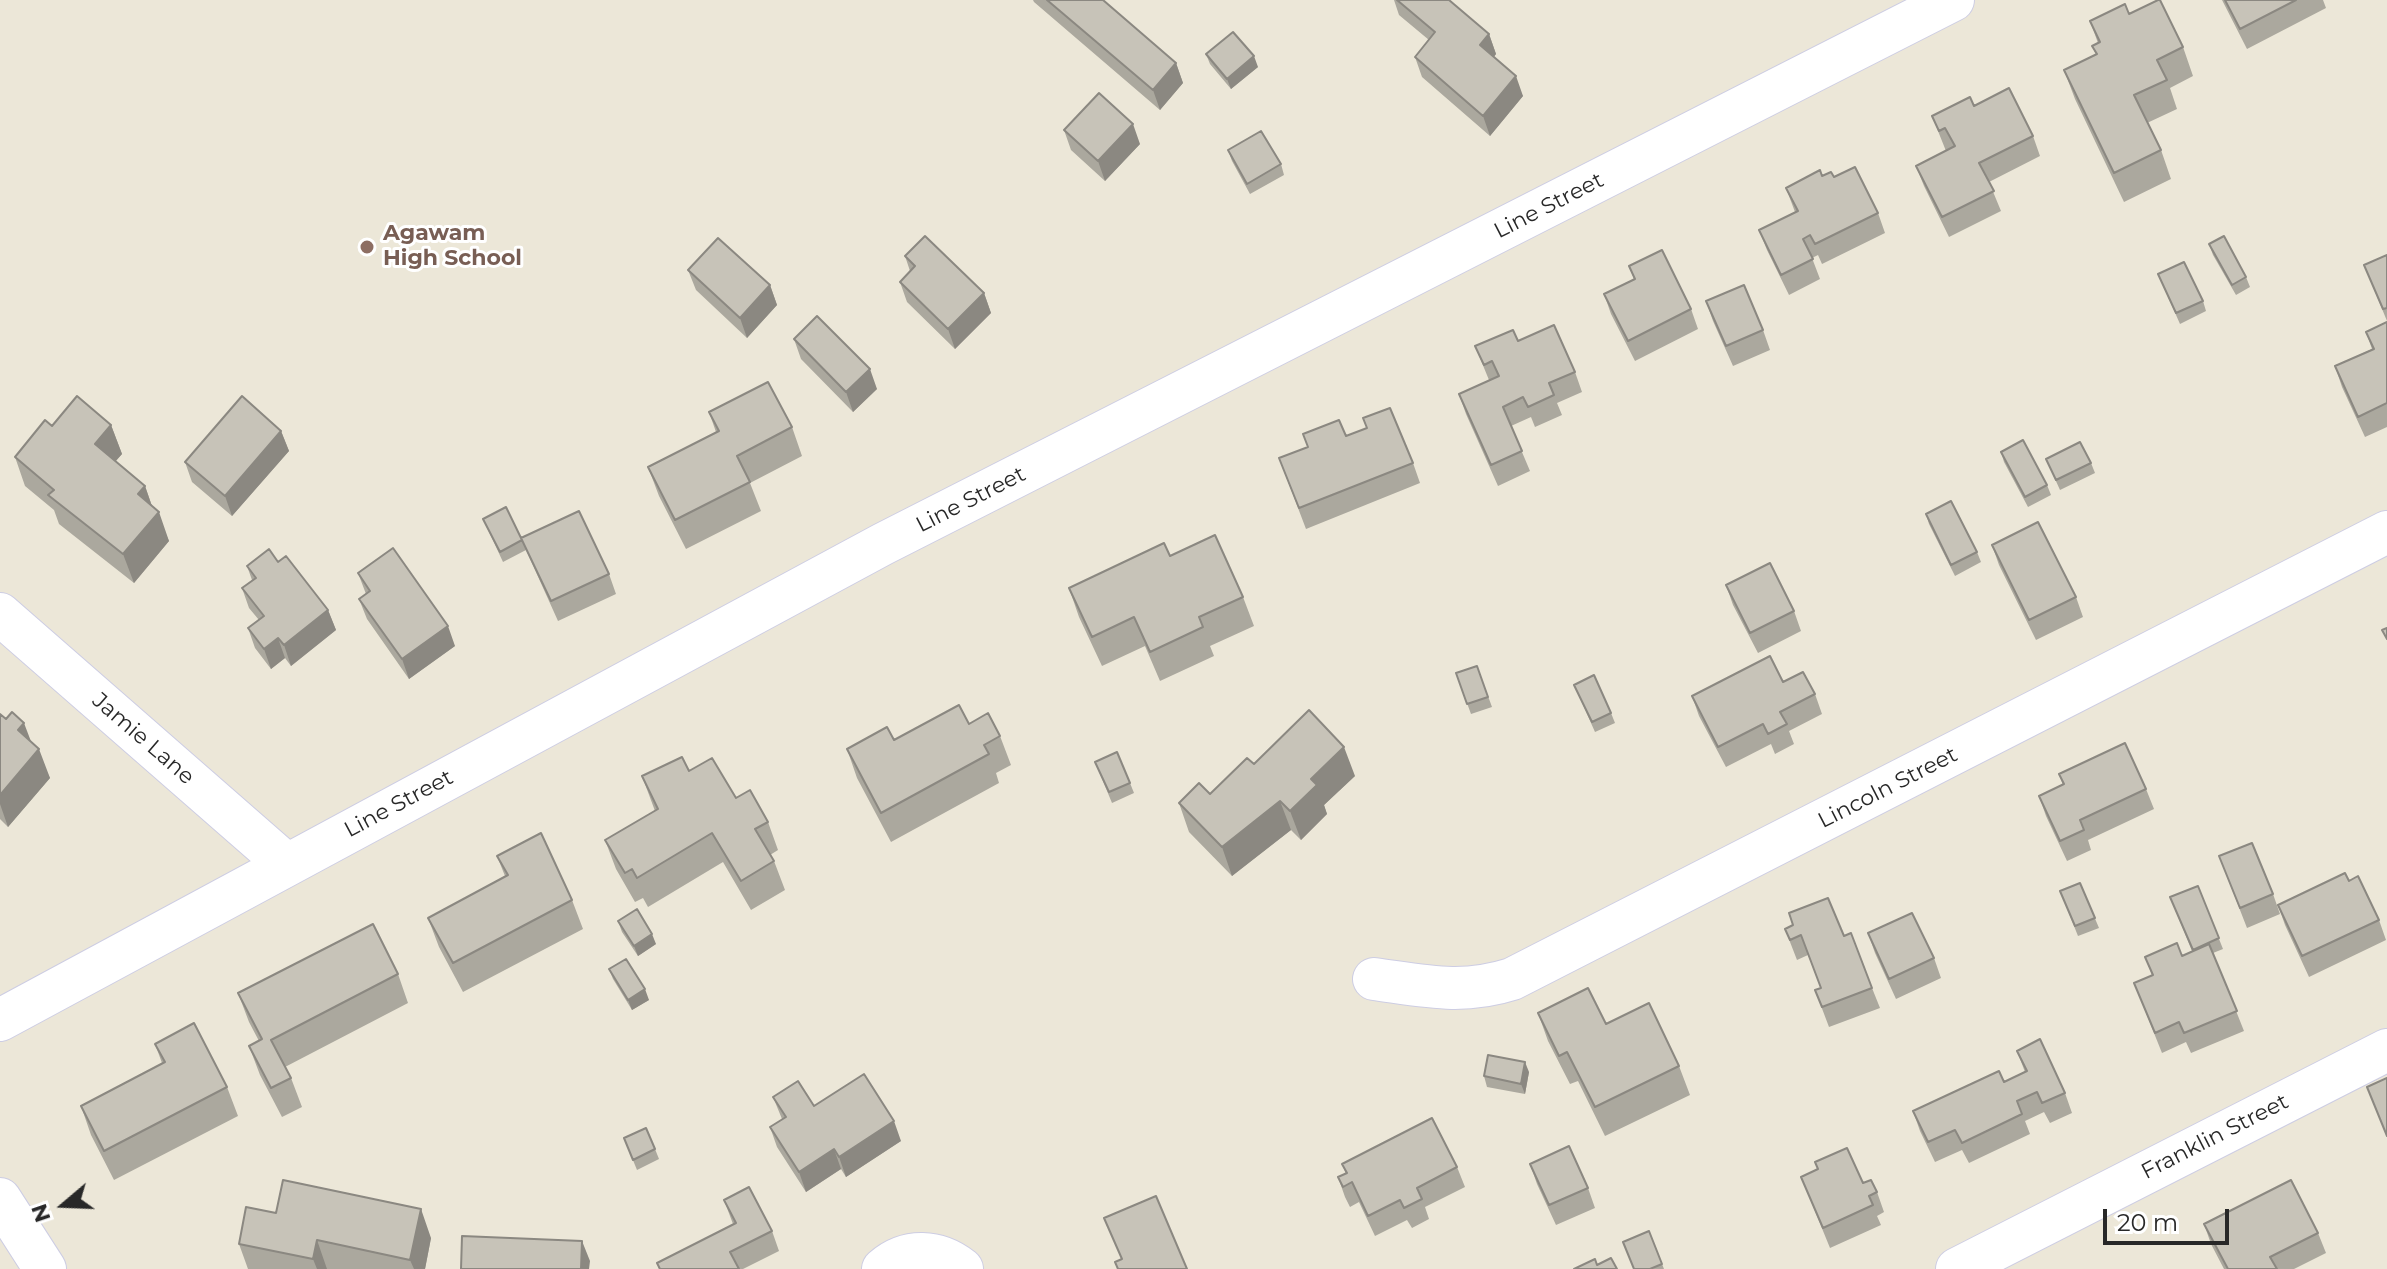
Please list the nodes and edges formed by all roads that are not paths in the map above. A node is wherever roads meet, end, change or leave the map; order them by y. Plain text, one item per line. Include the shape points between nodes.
1 (1953, 0) edge
2 (2387, 532) edge
3 (0, 614) edge
4 (286, 864) junction
5 (1374, 979) dead end
6 (0, 1020) edge
7 (2387, 1050) edge
8 (0, 1199) edge
9 (45, 1269) edge
10 (883, 1269) edge
11 (962, 1269) edge
12 (1957, 1269) edge

1 - 4 street, Line Street via 883,544
2 - 5 street, Lincoln Street via 1512,979 1462,989
3 - 4 street, Jamie Lane
4 - 6 street, Line Street
7 - 12 street, Franklin Street
8 - 9 street
10 - 11 street via 924,1253

